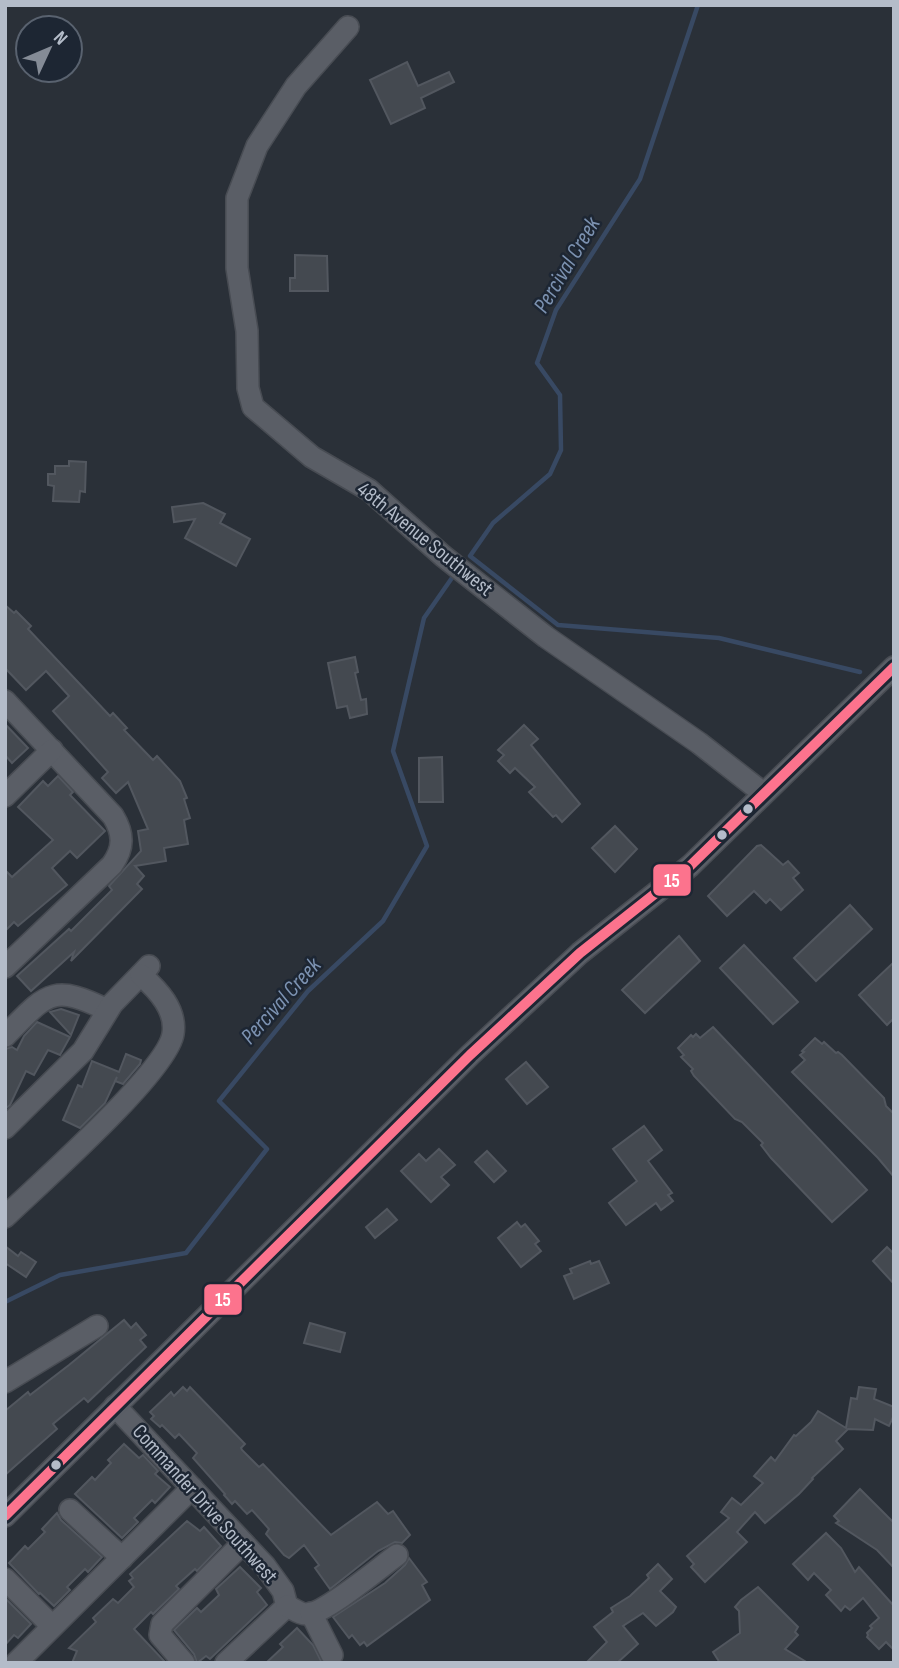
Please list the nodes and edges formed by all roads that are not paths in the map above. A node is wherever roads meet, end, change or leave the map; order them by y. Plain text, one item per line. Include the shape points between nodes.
1 (348, 27) dead end
2 (894, 667) edge
3 (5, 701) edge
4 (52, 750) junction
5 (763, 793) junction
6 (5, 796) edge
7 (5, 967) edge
8 (107, 1010) junction
9 (5, 1036) edge
10 (5, 1128) edge
11 (5, 1217) edge
12 (97, 1325) dead end
13 (5, 1382) edge
14 (116, 1406) junction
15 (192, 1488) junction
16 (70, 1510) dead end
17 (5, 1516) edge
18 (243, 1543) junction
19 (397, 1555) dead end
20 (122, 1558) junction
21 (5, 1579) edge
22 (287, 1606) junction
23 (311, 1614) junction
24 (52, 1626) junction
25 (332, 1655) dead end
26 (16, 1663) edge
27 (184, 1663) edge
28 (226, 1663) edge

1 - 5 street, 48th Avenue Southwest via 296,86 257,146 237,198 237,268 253,407 312,457 369,490 546,637
2 - 5 street
3 - 4 street
4 - 6 street
4 - 7 street via 113,816 122,841 112,865
5 - 14 street via 690,866 580,953 470,1055
8 - 9 street via 77,996 45,998
8 - 10 street via 83,1051
8 - 11 street via 146,970 173,1020 173,1036 165,1053 122,1103
12 - 13 street
14 - 15 street, Commander Drive Southwest
14 - 17 street
15 - 18 street, Commander Drive Southwest
15 - 20 street
16 - 20 street
18 - 22 street, Commander Drive Southwest via 283,1591
18 - 27 street via 162,1624 159,1635
19 - 23 street
20 - 24 street
21 - 24 street
22 - 23 street
22 - 28 street, Commander Drive Southwest
23 - 25 street
24 - 26 street

